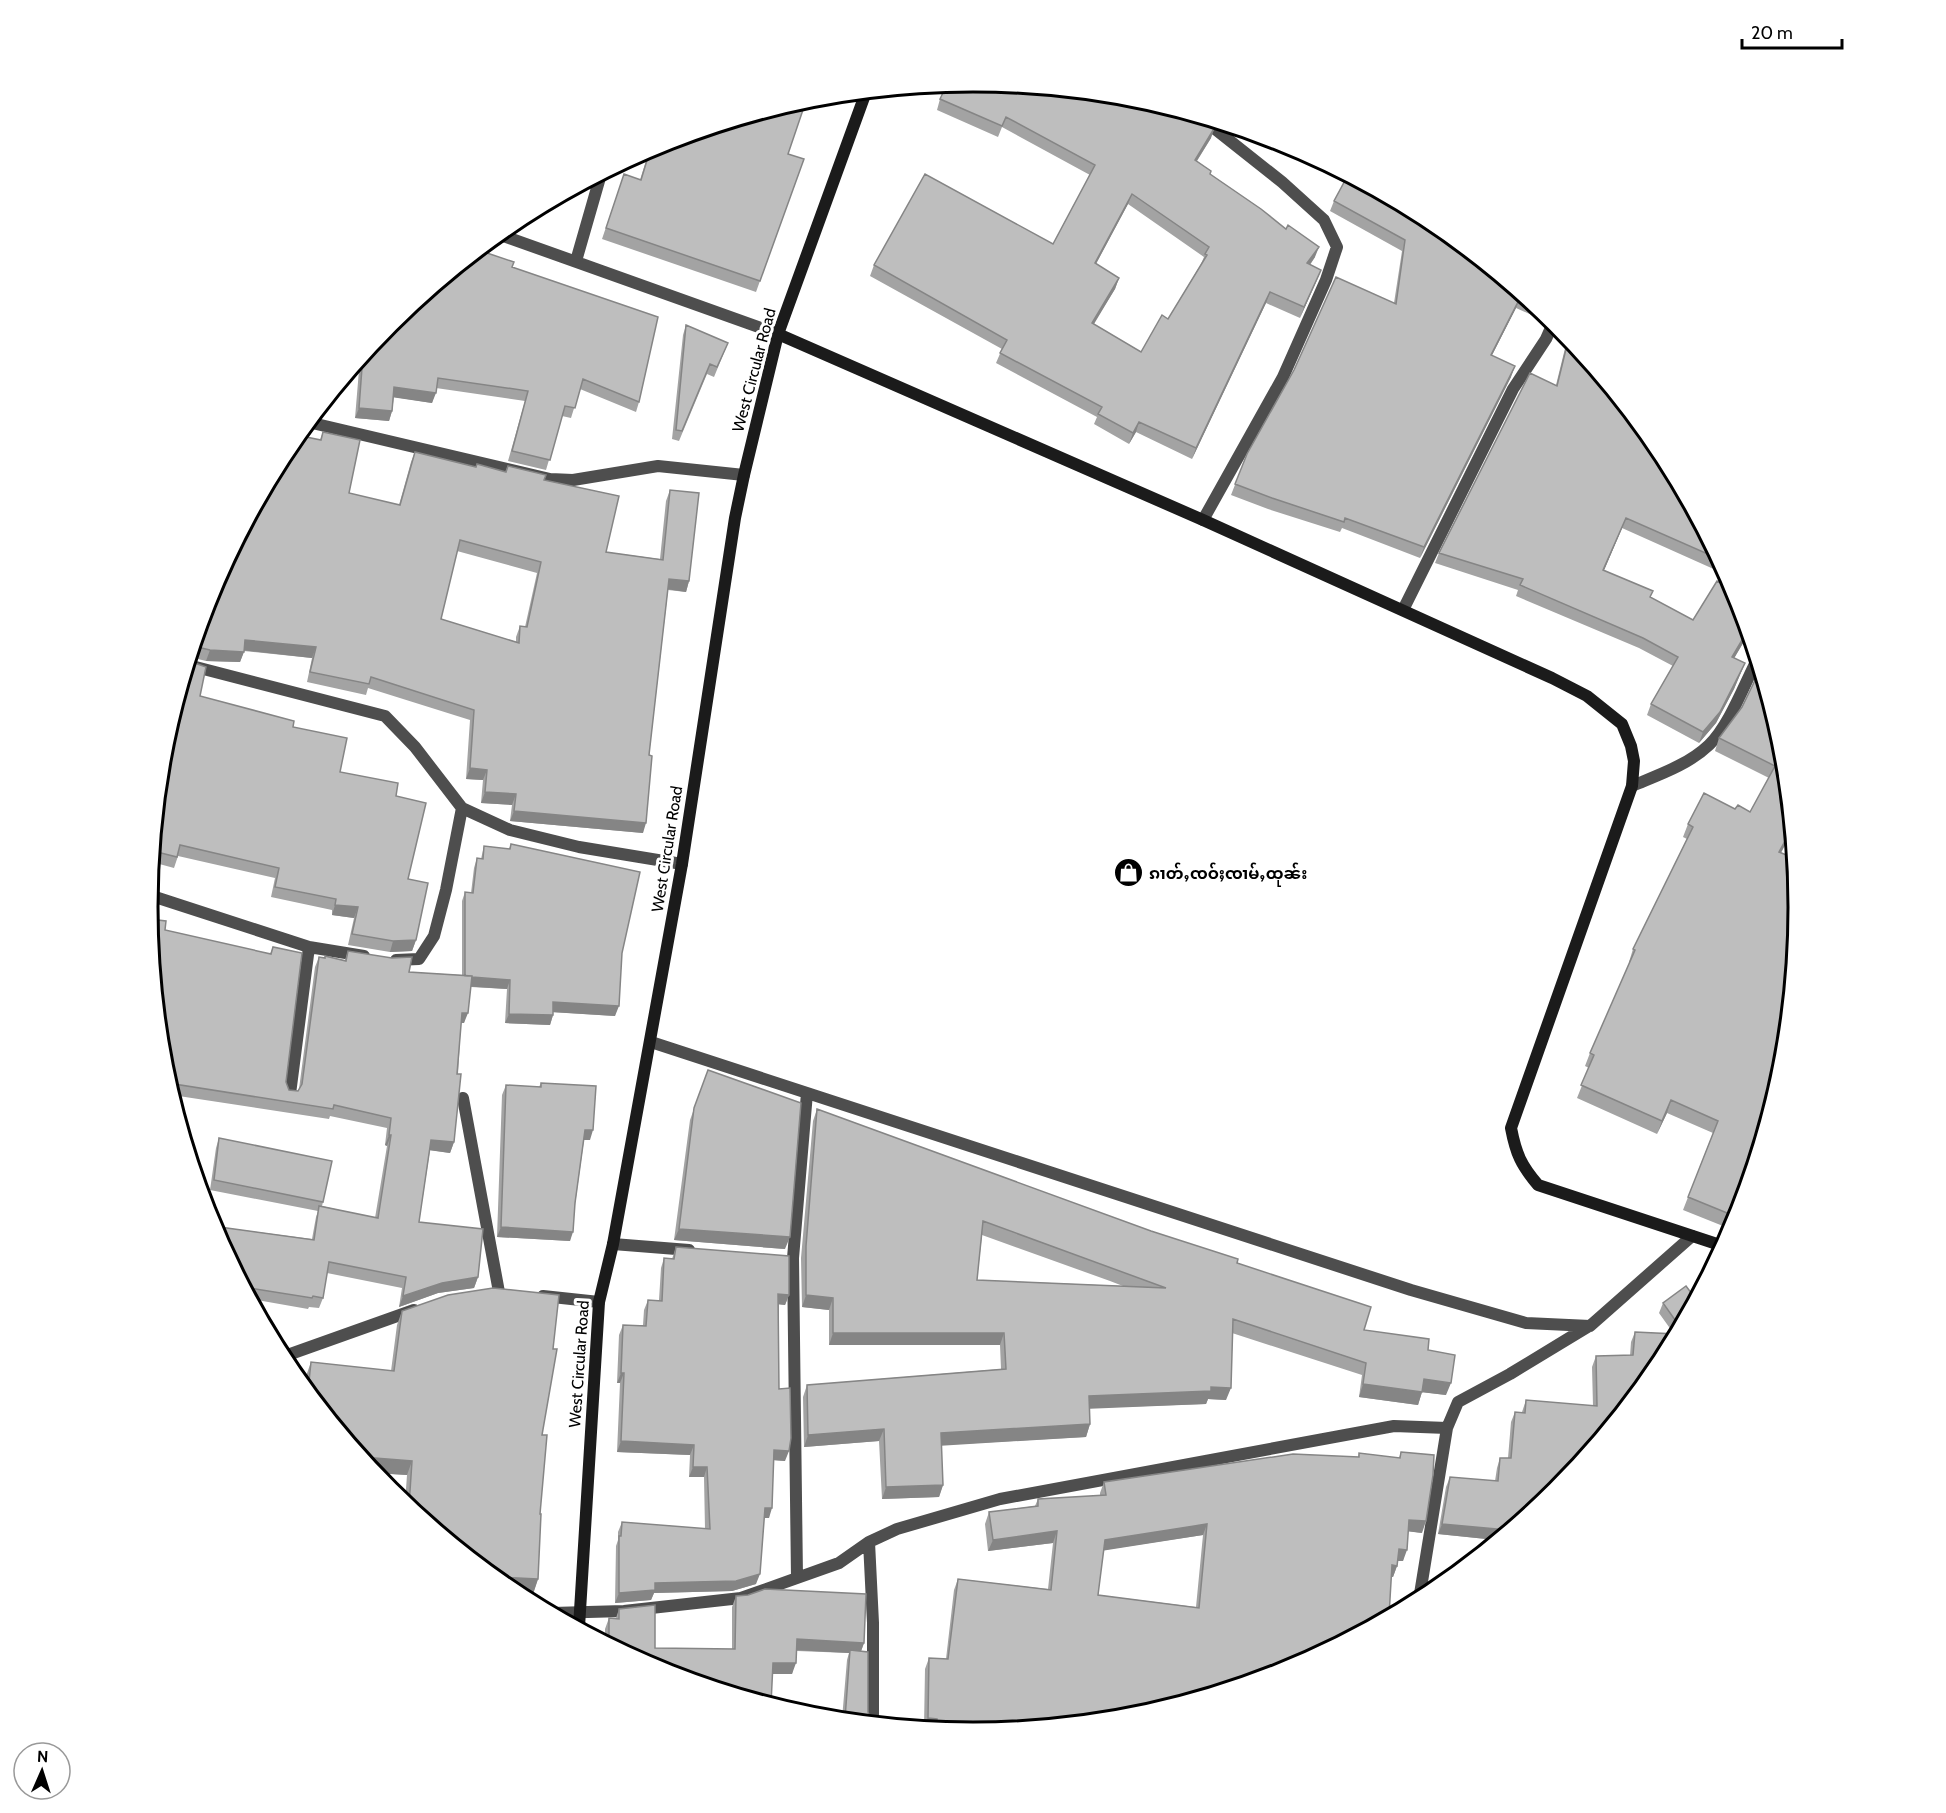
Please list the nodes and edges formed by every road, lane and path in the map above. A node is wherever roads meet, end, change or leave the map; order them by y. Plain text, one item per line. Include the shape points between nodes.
1 (864, 99) edge
2 (1215, 129) edge
3 (598, 184) edge
4 (508, 238) edge
5 (576, 261) junction
6 (1550, 331) edge
7 (778, 334) junction
8 (316, 424) edge
9 (744, 475) junction
10 (1203, 520) junction
11 (1402, 610) junction
12 (195, 667) edge
13 (1752, 669) edge
14 (1632, 786) junction
15 (462, 808) junction
16 (682, 864) junction
17 (158, 899) edge
18 (309, 947) junction
19 (651, 1042) junction
20 (807, 1093) junction
21 (290, 1094) edge
22 (463, 1098) edge
23 (1692, 1236) junction
24 (1715, 1243) edge
25 (613, 1244) junction
26 (703, 1251) edge
27 (499, 1292) edge
28 (532, 1295) edge
29 (599, 1302) junction
30 (431, 1304) edge
31 (1590, 1326) junction
32 (292, 1354) edge
33 (1447, 1428) junction
34 (869, 1542) junction
35 (797, 1578) junction
36 (1421, 1587) edge
37 (568, 1614) edge
38 (580, 1614) junction
39 (580, 1620) edge
40 (873, 1716) edge

1 - 7 street, West Circular Road
2 - 10 street via 1324,220 1337,247 1283,377
3 - 5 street
4 - 5 street
5 - 7 street
6 - 11 street via 1513,389
7 - 9 street, West Circular Road
7 - 10 street
8 - 9 street via 550,480 658,466
9 - 16 street, West Circular Road
10 - 11 street
11 - 14 street via 1587,696 1622,724 1634,761
12 - 15 street via 385,717 415,747
13 - 14 street via 1722,729 1708,745 1674,768
14 - 23 street via 1511,1128 1523,1168 1538,1185
15 - 16 street via 510,830 579,847
15 - 18 street via 434,936 419,959 384,959
16 - 19 street, West Circular Road
17 - 18 street
18 - 21 street
19 - 20 street
19 - 25 street, West Circular Road
20 - 31 street via 1411,1290 1526,1323
20 - 35 street via 788,1258
22 - 27 street
23 - 24 street
23 - 31 street
25 - 26 street
25 - 29 street, West Circular Road
28 - 29 street
29 - 38 street, West Circular Road
30 - 32 street
31 - 33 street via 1458,1402
33 - 34 street via 1394,1426 1000,1499 897,1528
33 - 36 street
34 - 35 street via 839,1563
34 - 40 street
35 - 38 street via 741,1598
37 - 38 street
38 - 39 street, West Circular Road

